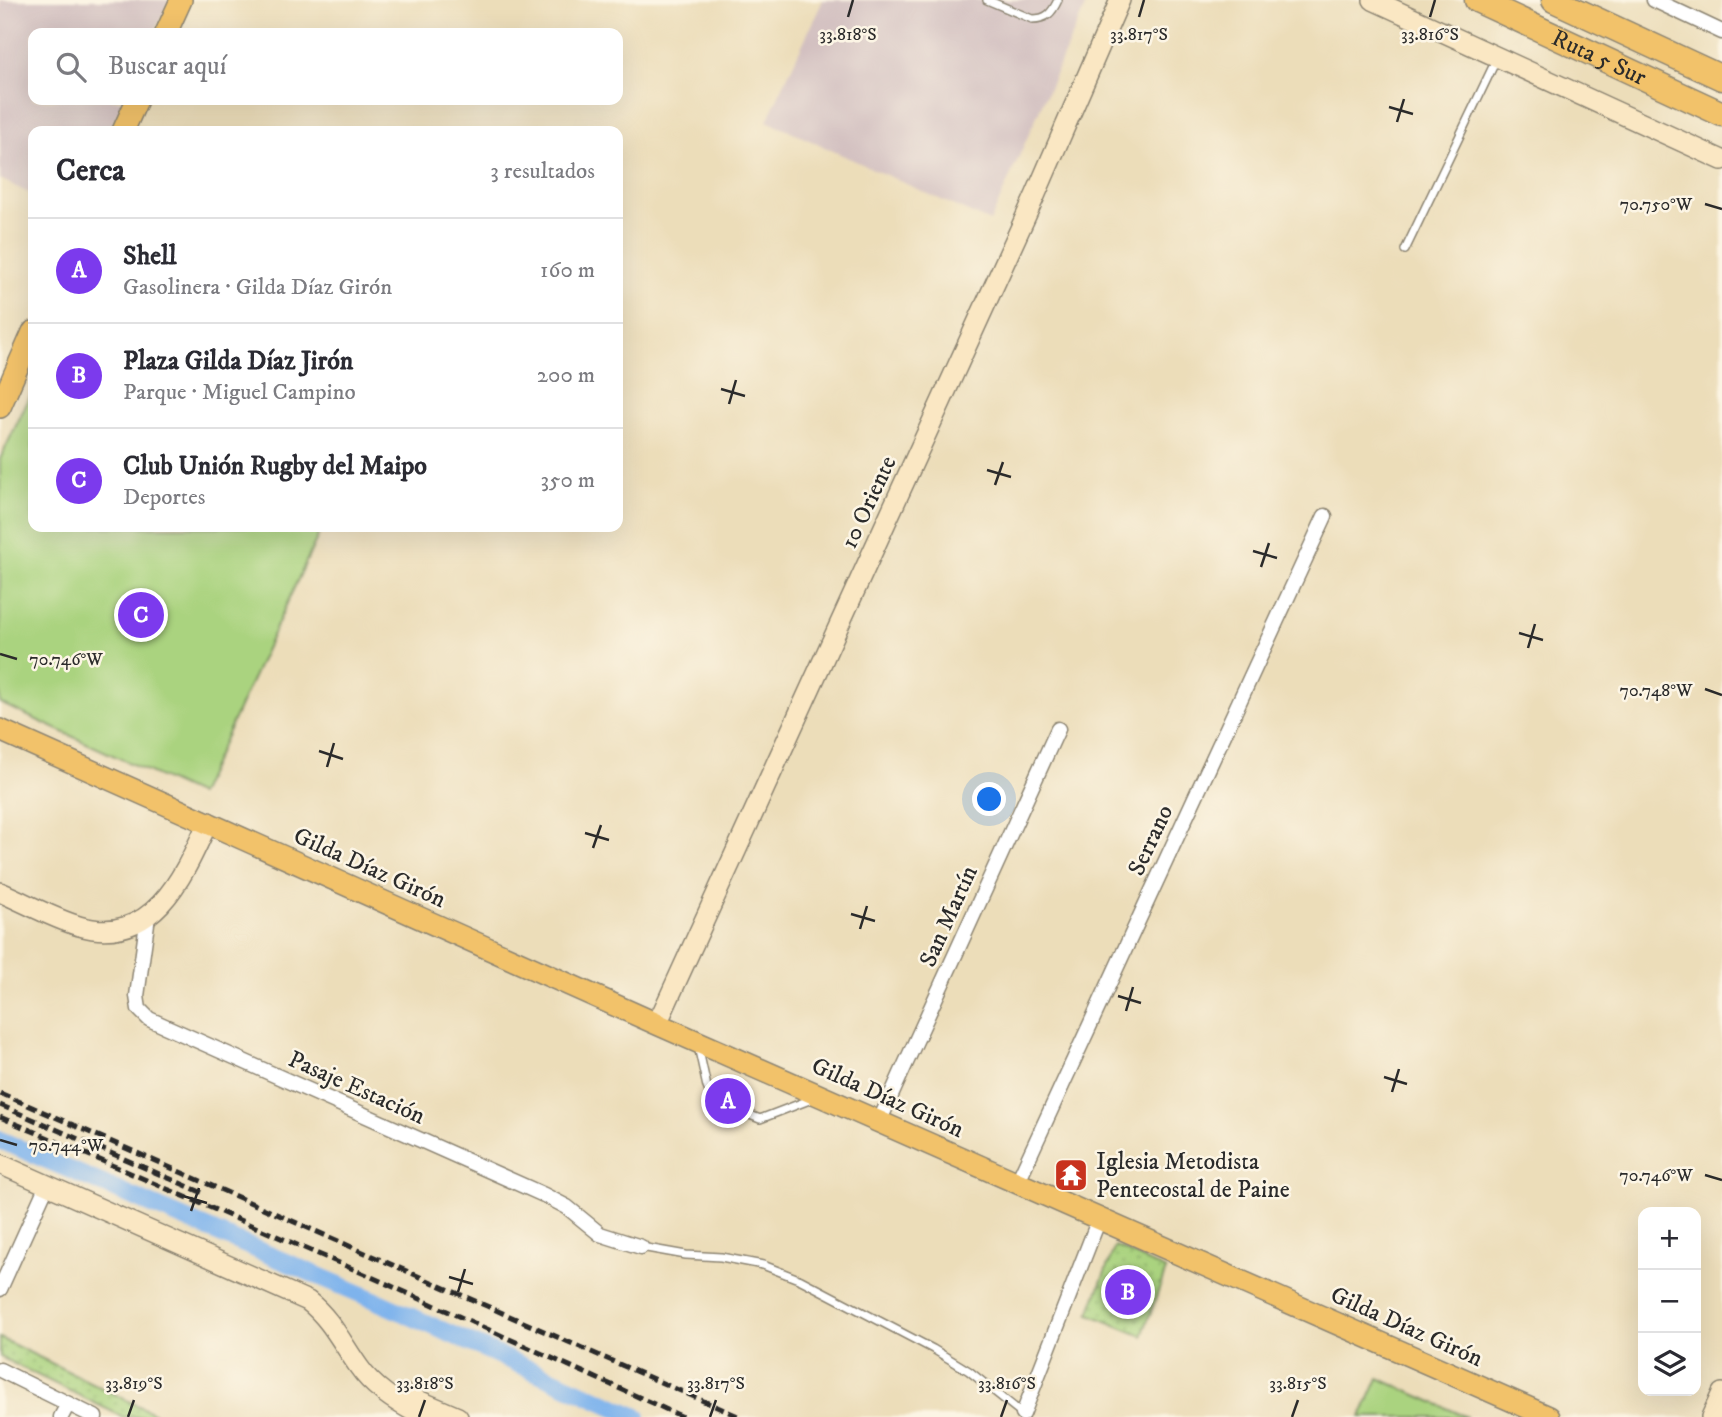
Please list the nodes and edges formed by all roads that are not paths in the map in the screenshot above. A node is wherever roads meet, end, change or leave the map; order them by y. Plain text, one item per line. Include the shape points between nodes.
1 (181, 0) edge
2 (987, 0) edge
3 (1058, 0) edge
4 (1120, 0) edge
5 (1373, 0) edge
6 (1477, 0) edge
7 (1553, 0) edge
8 (1654, 0) edge
9 (168, 28) edge
10 (1722, 32) edge
11 (1497, 57) junction
12 (1722, 78) edge
13 (135, 105) edge
14 (1722, 114) edge
15 (125, 126) edge
16 (1722, 160) edge
17 (1405, 250) dead end
18 (28, 343) edge
19 (0, 407) edge
20 (1325, 516) dead end
21 (1058, 729) dead end
22 (0, 730) edge
23 (208, 822) junction
24 (0, 892) edge
25 (148, 916) junction
26 (657, 1024) junction
27 (698, 1042) junction
28 (820, 1096) junction
29 (879, 1122) junction
30 (0, 1164) edge
31 (1017, 1183) junction
32 (47, 1185) junction
33 (1099, 1219) junction
34 (641, 1247) joint
35 (0, 1289) edge
36 (0, 1370) edge
37 (368, 1378) junction
38 (1722, 1393) edge
39 (65, 1410) edge
40 (1025, 1416) edge
41 (95, 1417) edge
42 (424, 1417) edge
43 (458, 1417) edge
44 (1549, 1417) edge
45 (1711, 1417) edge

1 - 9 main road
2 - 3 lane via 1032,19 1052,13
4 - 26 street, 10 Oriente
5 - 11 street
6 - 14 highway, Ruta 5 Sur
7 - 12 highway, Ruta 5 Sur
8 - 10 street
11 - 16 street
11 - 17 lane
13 - 15 main road
18 - 19 main road
20 - 31 street, Serrano
21 - 29 street, San Martín
22 - 23 main road, Gilda Díaz Girón
23 - 25 street via 177,884
23 - 26 main road, Gilda Díaz Girón
24 - 25 street via 91,928 125,926
25 - 34 street, Pasaje Estación via 137,1003 149,1019 544,1195 600,1234
26 - 27 main road, Gilda Díaz Girón
27 - 28 main road, Gilda Díaz Girón
27 - 28 lane via 708,1092 730,1108 765,1118
28 - 29 main road, Gilda Díaz Girón
29 - 31 main road, Gilda Díaz Girón
30 - 32 street
31 - 33 main road, Gilda Díaz Girón
32 - 35 street
32 - 37 street via 308,1301 327,1318
33 - 40 street
33 - 44 main road, Gilda Díaz Girón
34 - 40 lane via 763,1265 801,1280 933,1349
36 - 39 street
37 - 42 street
37 - 43 street
38 - 45 street
39 - 41 street

